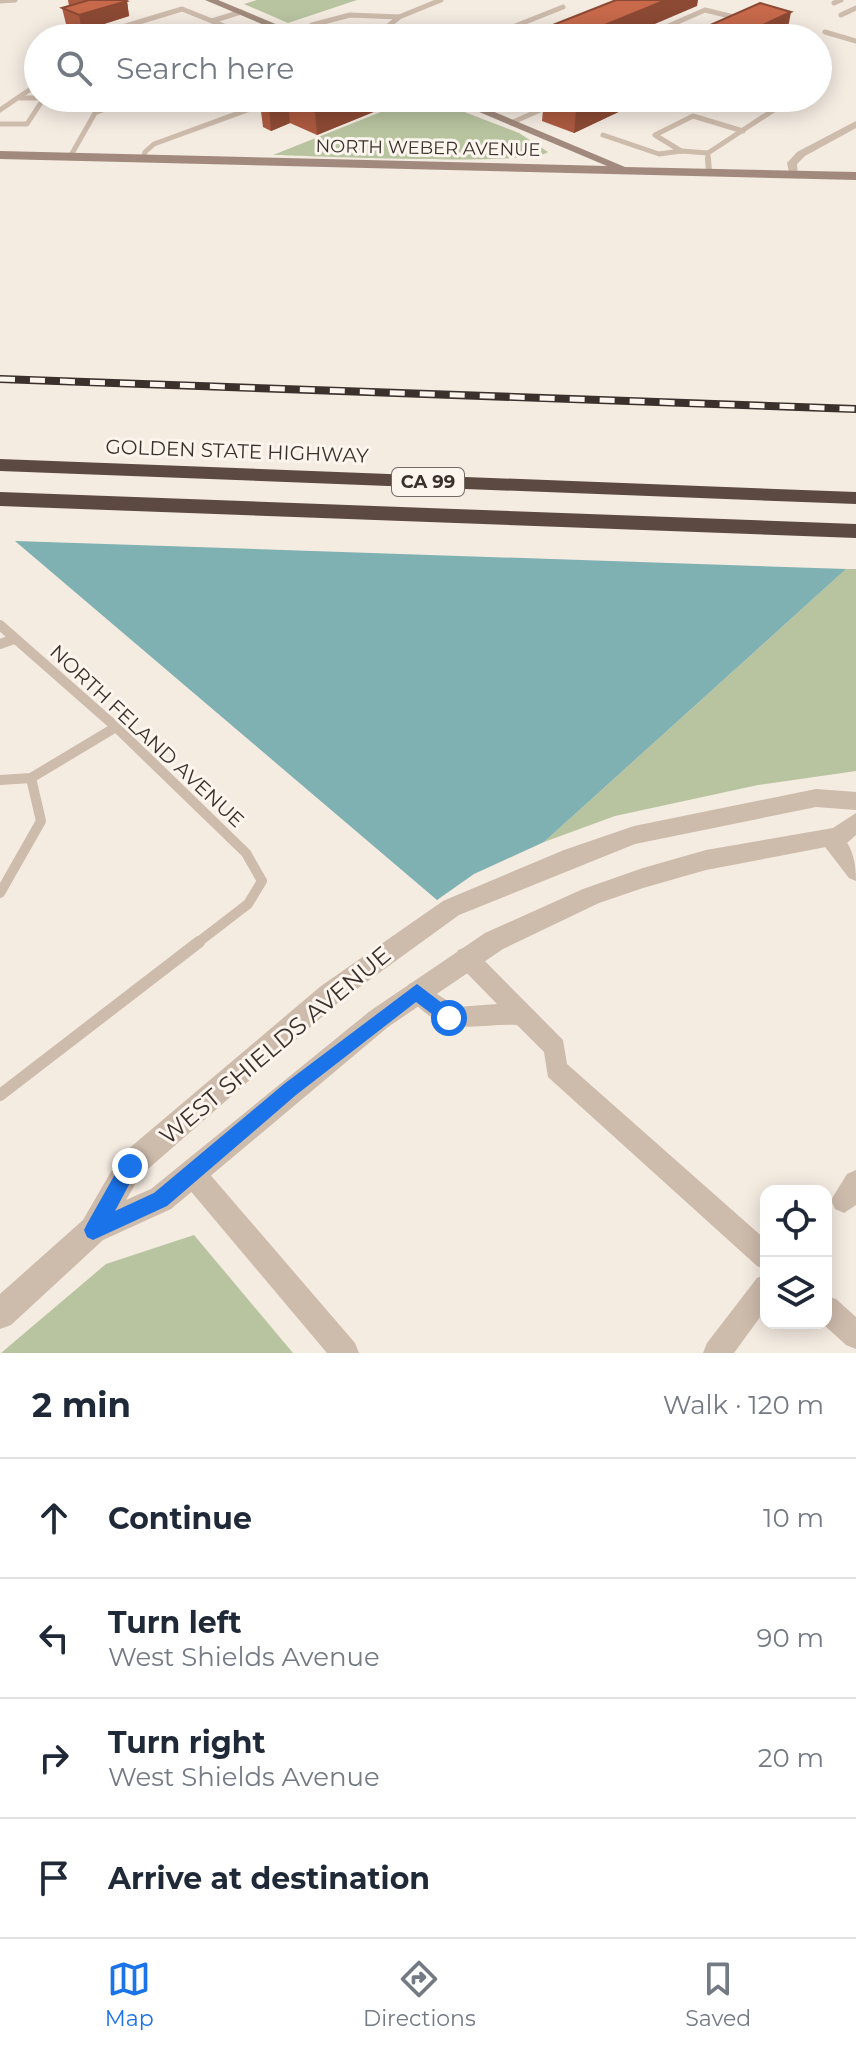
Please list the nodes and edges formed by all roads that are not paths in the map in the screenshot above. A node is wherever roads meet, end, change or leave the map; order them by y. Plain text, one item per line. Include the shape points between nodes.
1 (15, 0) edge
2 (210, 0) edge
3 (441, 0) edge
4 (841, 0) edge
5 (0, 1) edge
6 (834, 3) dead end
7 (563, 7) dead end
8 (856, 8) edge
9 (241, 12) junction
10 (841, 15) dead end
11 (399, 17) junction
12 (212, 21) junction
13 (132, 24) edge
14 (219, 24) edge
15 (267, 24) edge
16 (316, 24) edge
17 (391, 24) edge
18 (520, 24) edge
19 (673, 24) edge
20 (735, 24) edge
21 (832, 34) edge
22 (856, 41) edge
23 (24, 91) edge
24 (18, 98) junction
25 (24, 98) edge
26 (0, 110) edge
27 (35, 112) edge
28 (97, 112) edge
29 (242, 112) edge
30 (485, 112) edge
31 (536, 112) edge
32 (771, 112) edge
33 (511, 123) junction
34 (0, 124) edge
35 (856, 124) edge
36 (743, 131) junction
37 (543, 135) junction
38 (603, 135) dead end
39 (681, 151) junction
40 (708, 153) junction
41 (0, 155) edge
42 (70, 157) junction
43 (143, 159) junction
44 (551, 169) junction
45 (630, 171) junction
46 (709, 172) junction
47 (794, 175) junction
48 (856, 176) edge
49 (0, 465) edge
50 (856, 498) edge
51 (0, 499) edge
52 (856, 531) edge
53 (0, 625) edge
54 (14, 639) junction
55 (0, 644) edge
56 (116, 727) junction
57 (31, 778) junction
58 (0, 780) edge
59 (856, 801) edge
60 (856, 822) edge
61 (829, 837) junction
62 (856, 872) edge
63 (0, 893) edge
64 (466, 957) junction
65 (417, 991) junction
66 (522, 1015) junction
67 (0, 1095) edge
68 (192, 1173) junction
69 (93, 1230) junction
70 (760, 1252) edge
71 (760, 1295) edge
72 (0, 1314) edge
73 (832, 1314) edge
74 (856, 1335) edge
75 (345, 1353) edge
76 (717, 1353) edge

1 - 5 lane
2 - 9 main road
3 - 11 lane
4 - 6 lane
7 - 18 lane
8 - 10 lane
9 - 12 lane
9 - 15 main road
11 - 16 lane via 350,15
11 - 17 lane
12 - 13 lane via 182,9
12 - 14 lane
19 - 20 lane via 705,10 744,20
21 - 22 lane
23 - 24 lane
24 - 25 lane
24 - 26 lane
27 - 34 lane via 27,124
28 - 42 lane
29 - 43 lane via 154,144
30 - 33 main road
31 - 33 lane
32 - 36 lane
33 - 37 main road
35 - 47 street via 801,154 792,163
36 - 39 lane via 693,116 655,135
36 - 40 lane
37 - 44 main road via 555,154
37 - 45 main road
38 - 39 lane via 659,154
39 - 40 lane
40 - 46 lane
41 - 42 main road, NORTH WEBER AVENUE
42 - 43 main road, NORTH WEBER AVENUE
43 - 44 main road, NORTH WEBER AVENUE
44 - 45 main road, NORTH WEBER AVENUE
45 - 46 main road, NORTH WEBER AVENUE
46 - 47 main road, NORTH WEBER AVENUE
47 - 48 main road, NORTH WEBER AVENUE
49 - 50 highway, GOLDEN STATE HIGHWAY / CA 99
51 - 52 highway, CA 99
53 - 54 lane, NORTH FELAND AVENUE
54 - 55 lane
54 - 56 lane, NORTH FELAND AVENUE
56 - 57 lane
56 - 67 lane, NORTH FELAND AVENUE via 246,853 262,881 248,904
57 - 58 lane
57 - 63 lane via 41,821
59 - 69 street, WEST SHIELDS AVENUE via 816,798 634,835 451,908 330,994 130,1166
60 - 61 street, WEST SHIELDS AVENUE
61 - 62 street
61 - 64 street, WEST SHIELDS AVENUE via 706,860 643,878 536,920
64 - 65 street, WEST SHIELDS AVENUE
64 - 66 street
65 - 66 street via 449,1018
65 - 68 street, WEST SHIELDS AVENUE
66 - 70 street via 555,1048 556,1069
68 - 69 street, WEST SHIELDS AVENUE via 161,1199
68 - 75 street
69 - 72 street, WEST SHIELDS AVENUE
71 - 76 street
73 - 74 street

